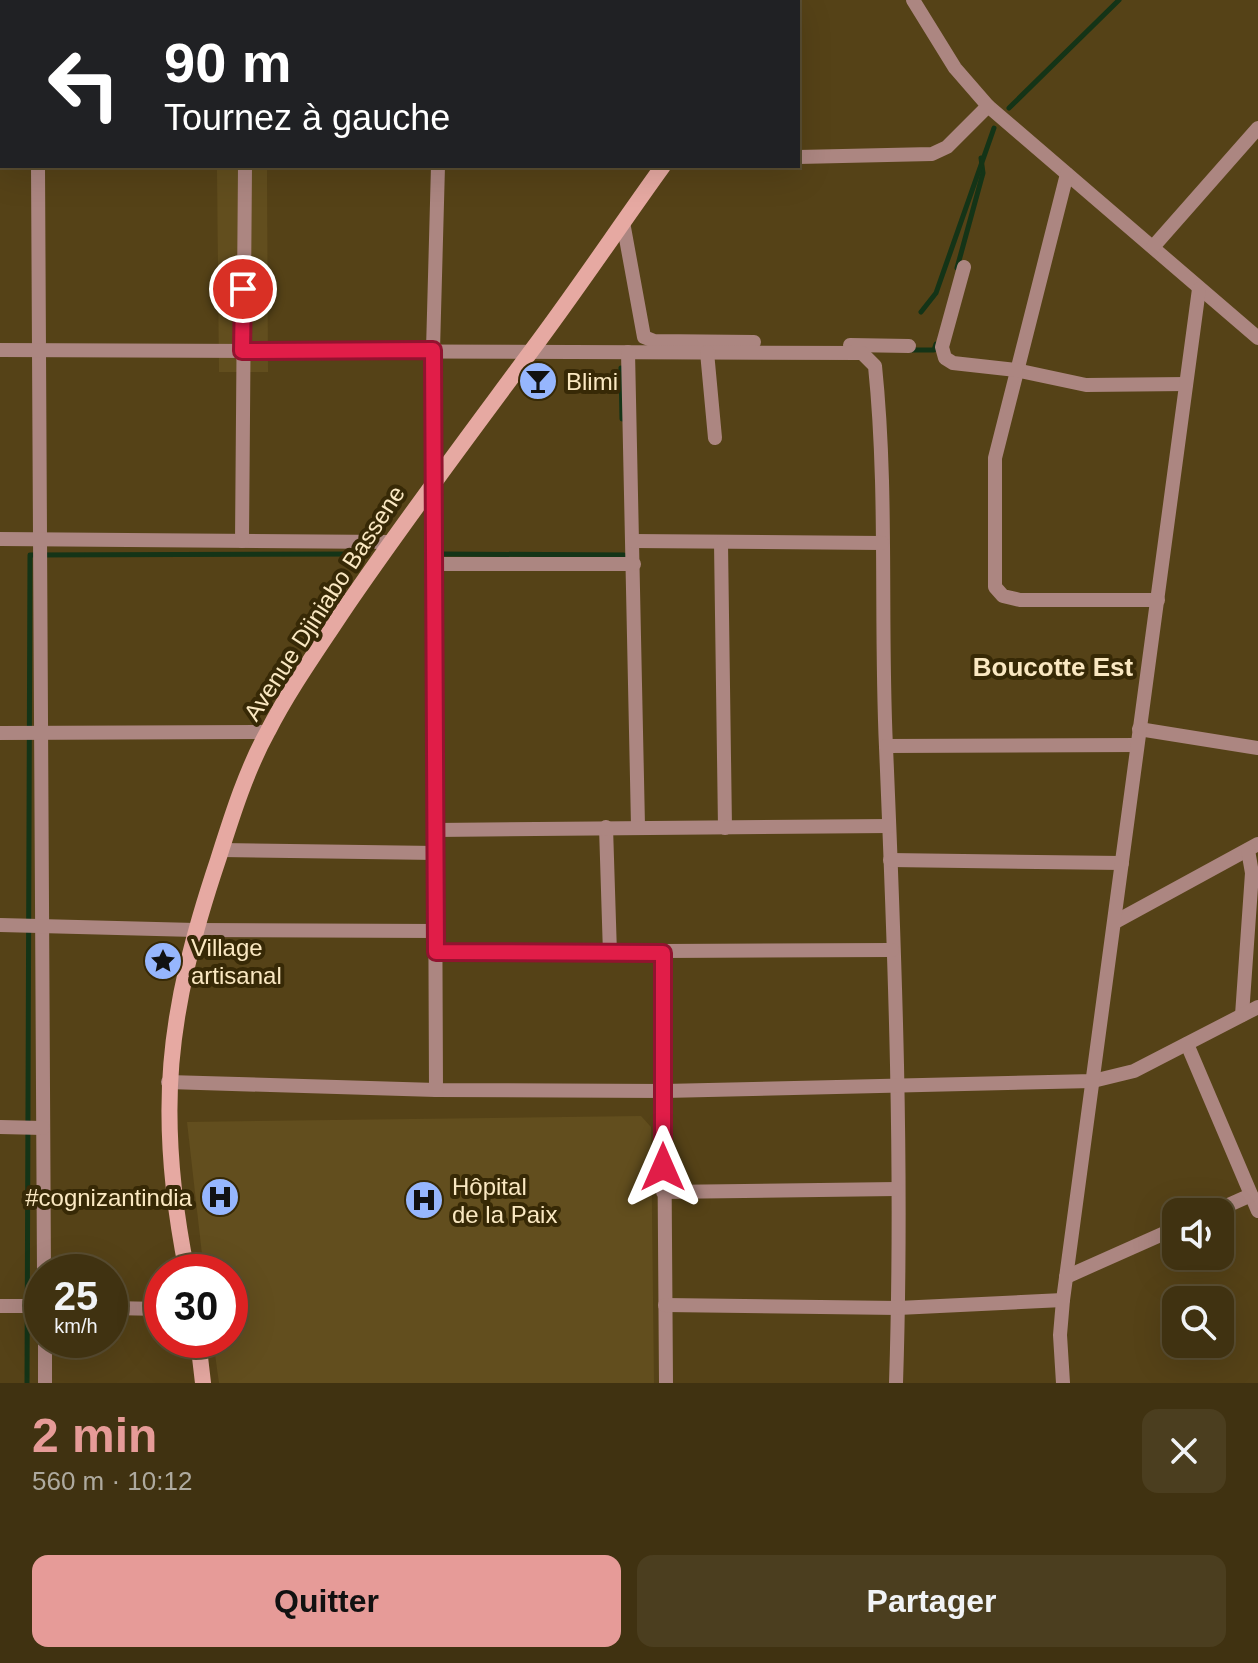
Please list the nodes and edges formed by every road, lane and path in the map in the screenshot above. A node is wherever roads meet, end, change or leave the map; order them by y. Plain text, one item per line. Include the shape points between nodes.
1 (913, 0) edge
2 (988, 106) junction
3 (1258, 128) edge
4 (800, 157) edge
5 (38, 168) edge
6 (245, 168) edge
7 (438, 168) edge
8 (662, 168) edge
9 (1067, 174) junction
10 (623, 222) junction
11 (1153, 247) junction
12 (964, 267) dead end
13 (1199, 289) junction
14 (1258, 338) edge
15 (909, 346) dead end
16 (533, 349) junction
17 (0, 350) edge
18 (39, 350) junction
19 (433, 350) junction
20 (242, 351) junction
21 (628, 352) junction
22 (707, 352) junction
23 (1016, 370) junction
24 (1186, 384) junction
25 (715, 438) dead end
26 (434, 478) junction
27 (0, 539) edge
28 (40, 539) junction
29 (242, 541) junction
30 (633, 541) junction
31 (390, 542) junction
32 (721, 543) junction
33 (882, 543) junction
34 (435, 564) junction
35 (634, 564) junction
36 (1158, 600) junction
37 (1139, 729) junction
38 (267, 732) junction
39 (0, 733) edge
40 (43, 734) junction
41 (1136, 745) junction
42 (886, 746) junction
43 (1258, 748) edge
44 (638, 826) junction
45 (889, 826) junction
46 (606, 827) junction
47 (725, 828) junction
48 (436, 830) junction
49 (1253, 847) edge
50 (221, 850) junction
51 (436, 853) junction
52 (890, 860) junction
53 (1122, 863) junction
54 (1115, 922) junction
55 (0, 925) edge
56 (41, 925) junction
57 (195, 930) junction
58 (436, 931) junction
59 (892, 950) junction
60 (436, 952) junction
61 (663, 953) junction
62 (610, 954) junction
63 (1258, 1007) edge
64 (1242, 1015) junction
65 (1187, 1044) junction
66 (1093, 1081) junction
67 (168, 1082) junction
68 (896, 1083) junction
69 (436, 1090) junction
70 (664, 1091) junction
71 (0, 1127) edge
72 (43, 1128) junction
73 (897, 1189) junction
74 (663, 1192) junction
75 (1251, 1195) junction
76 (1234, 1203) edge
77 (1258, 1211) edge
78 (1162, 1234) edge
79 (44, 1254) edge
80 (184, 1254) edge
81 (1066, 1277) junction
82 (1063, 1300) junction
83 (665, 1305) junction
84 (0, 1306) edge
85 (24, 1306) edge
86 (898, 1308) junction
87 (45, 1358) edge
88 (200, 1358) edge
89 (45, 1383) edge
90 (203, 1383) edge
91 (666, 1383) edge
92 (896, 1383) edge
93 (1063, 1383) edge

1 - 2 street via 955,68
2 - 4 street via 947,147 932,154
2 - 9 street
3 - 11 street
5 - 18 street
6 - 20 street
7 - 19 street
8 - 10 main road, Avenue Djiniabo Bassene
9 - 11 street
9 - 23 street
10 - 15 street via 644,337
10 - 16 main road, Avenue Djiniabo Bassene
11 - 13 street
12 - 23 street via 942,347 945,358
13 - 14 street
13 - 24 street
16 - 19 street
16 - 21 street
16 - 26 main road, Avenue Djiniabo Bassene
17 - 18 street
18 - 20 street
18 - 28 street
19 - 20 street
19 - 26 street
20 - 29 street
21 - 22 street
21 - 30 street
22 - 25 street
22 - 33 street via 870,357 882,437
23 - 24 street via 1086,385
23 - 36 street via 995,458 995,587 1003,596 1020,600
24 - 36 street
26 - 31 main road, Avenue Djiniabo Bassene
26 - 34 street
27 - 28 street
28 - 29 street
28 - 40 street
29 - 31 street
30 - 32 street
30 - 35 street
31 - 38 main road, Avenue Djiniabo Bassene
32 - 33 street
32 - 47 street
33 - 42 street
34 - 35 street
34 - 48 street
35 - 44 street
36 - 37 street
37 - 41 street
37 - 43 street
38 - 40 street
38 - 50 main road, Avenue Djiniabo Bassene
39 - 40 street
40 - 56 street
41 - 42 street
41 - 53 street
42 - 45 street
44 - 46 street
44 - 47 street
45 - 47 street
45 - 52 street
46 - 48 street
46 - 62 street
48 - 51 street
49 - 54 street
49 - 64 street
50 - 51 street
50 - 57 main road, Avenue Djiniabo Bassene
51 - 58 street
52 - 53 street
52 - 59 street
53 - 54 street
54 - 66 street
55 - 56 street
56 - 57 street
56 - 72 street
57 - 58 street
57 - 67 main road, Avenue Djiniabo Bassene via 175,1018
58 - 60 street
59 - 61 street
59 - 68 street
60 - 62 street
60 - 69 street
61 - 62 street
61 - 70 street
63 - 64 street
64 - 65 street
65 - 66 street via 1134,1071
65 - 75 street
66 - 68 street
66 - 81 street
67 - 69 street
67 - 80 main road, Avenue Djiniabo Bassene via 172,1183
68 - 70 street
68 - 73 street
69 - 70 street
70 - 74 street
71 - 72 street
72 - 79 street
73 - 74 street
73 - 86 street
74 - 83 street
75 - 76 street
75 - 77 street
78 - 81 street
81 - 82 street
82 - 86 street
82 - 93 street
83 - 86 street
83 - 91 street
84 - 85 street
86 - 92 street
87 - 89 street
88 - 90 main road

